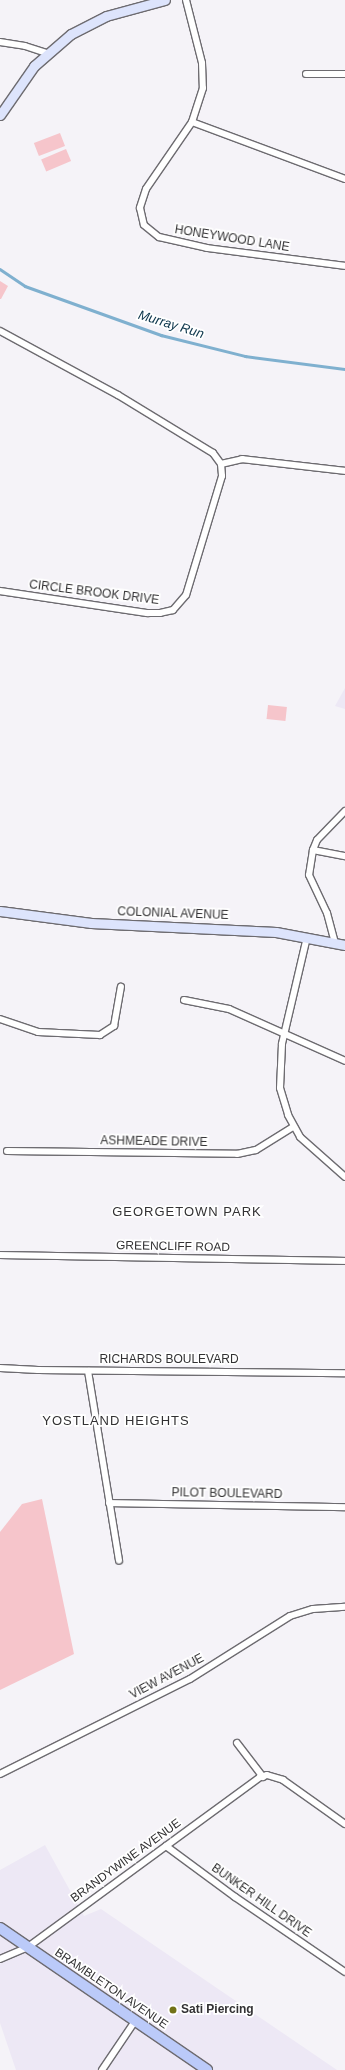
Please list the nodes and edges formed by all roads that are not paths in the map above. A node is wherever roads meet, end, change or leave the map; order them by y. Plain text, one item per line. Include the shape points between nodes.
1 (165, 0) edge
2 (186, 0) edge
3 (0, 42) edge
4 (47, 53) junction
5 (306, 74) dead end
6 (345, 74) edge
7 (0, 114) edge
8 (192, 122) junction
9 (345, 179) edge
10 (345, 266) edge
11 (0, 331) edge
12 (221, 464) junction
13 (345, 471) edge
14 (0, 591) edge
15 (345, 811) edge
16 (313, 850) junction
17 (345, 856) edge
18 (0, 911) edge
19 (306, 937) junction
20 (335, 943) junction
21 (345, 945) edge
22 (121, 987) dead end
23 (184, 1000) dead end
24 (0, 1019) edge
25 (284, 1035) junction
26 (345, 1061) edge
27 (293, 1127) junction
28 (7, 1151) dead end
29 (345, 1177) edge
30 (0, 1255) edge
31 (345, 1261) edge
32 (0, 1368) edge
33 (88, 1371) junction
34 (345, 1373) edge
35 (109, 1503) junction
36 (345, 1507) edge
37 (119, 1560) dead end
38 (345, 1607) edge
39 (237, 1743) dead end
40 (0, 1774) edge
41 (263, 1776) junction
42 (345, 1824) edge
43 (166, 1846) junction
44 (0, 1928) edge
45 (28, 1947) junction
46 (0, 1959) edge
47 (345, 1972) edge
48 (135, 2021) junction
49 (102, 2070) edge
50 (208, 2070) edge

1 - 4 main road via 106,16 71,34
2 - 8 street, HONEYWOOD LANE via 203,77 200,102
3 - 4 street
4 - 7 main road via 21,83
5 - 6 street
8 - 9 street
8 - 10 street, HONEYWOOD LANE via 142,200 141,219 148,230 159,237 207,248
11 - 12 street via 118,395 213,453
12 - 13 street via 242,459
12 - 14 street, CIRCLE BROOK DRIVE via 222,476 186,595 173,610 147,613
15 - 16 street via 317,840
16 - 17 street
16 - 20 street via 309,875 328,913
18 - 19 main road, COLONIAL AVENUE via 91,922 236,928
19 - 20 main road, COLONIAL AVENUE
19 - 25 street
20 - 21 main road, COLONIAL AVENUE
22 - 24 street via 114,1026 100,1036 38,1032
23 - 25 street via 229,1009
25 - 26 street
25 - 27 street via 279,1073 280,1088
27 - 28 street, ASHMEADE DRIVE via 256,1150 237,1154
27 - 29 street via 309,1148
30 - 31 street, GREENCLIFF ROAD
32 - 33 street
33 - 34 street, RICHARDS BOULEVARD
33 - 35 street, RICHARDS BOULEVARD
35 - 36 street, PILOT BOULEVARD
35 - 37 street, RICHARDS BOULEVARD
38 - 40 street, VIEW AVENUE via 313,1609 290,1616 190,1679
39 - 41 street
41 - 42 street via 283,1780
41 - 43 street, BRANDYWINE AVENUE via 254,1780
43 - 45 street, BRANDYWINE AVENUE
43 - 47 street, BUNKER HILL DRIVE
44 - 45 main road, BRAMBLETON AVENUE
45 - 46 street, BRANDYWINE AVENUE
45 - 48 main road, BRAMBLETON AVENUE
48 - 49 street
48 - 50 main road, BRAMBLETON AVENUE

